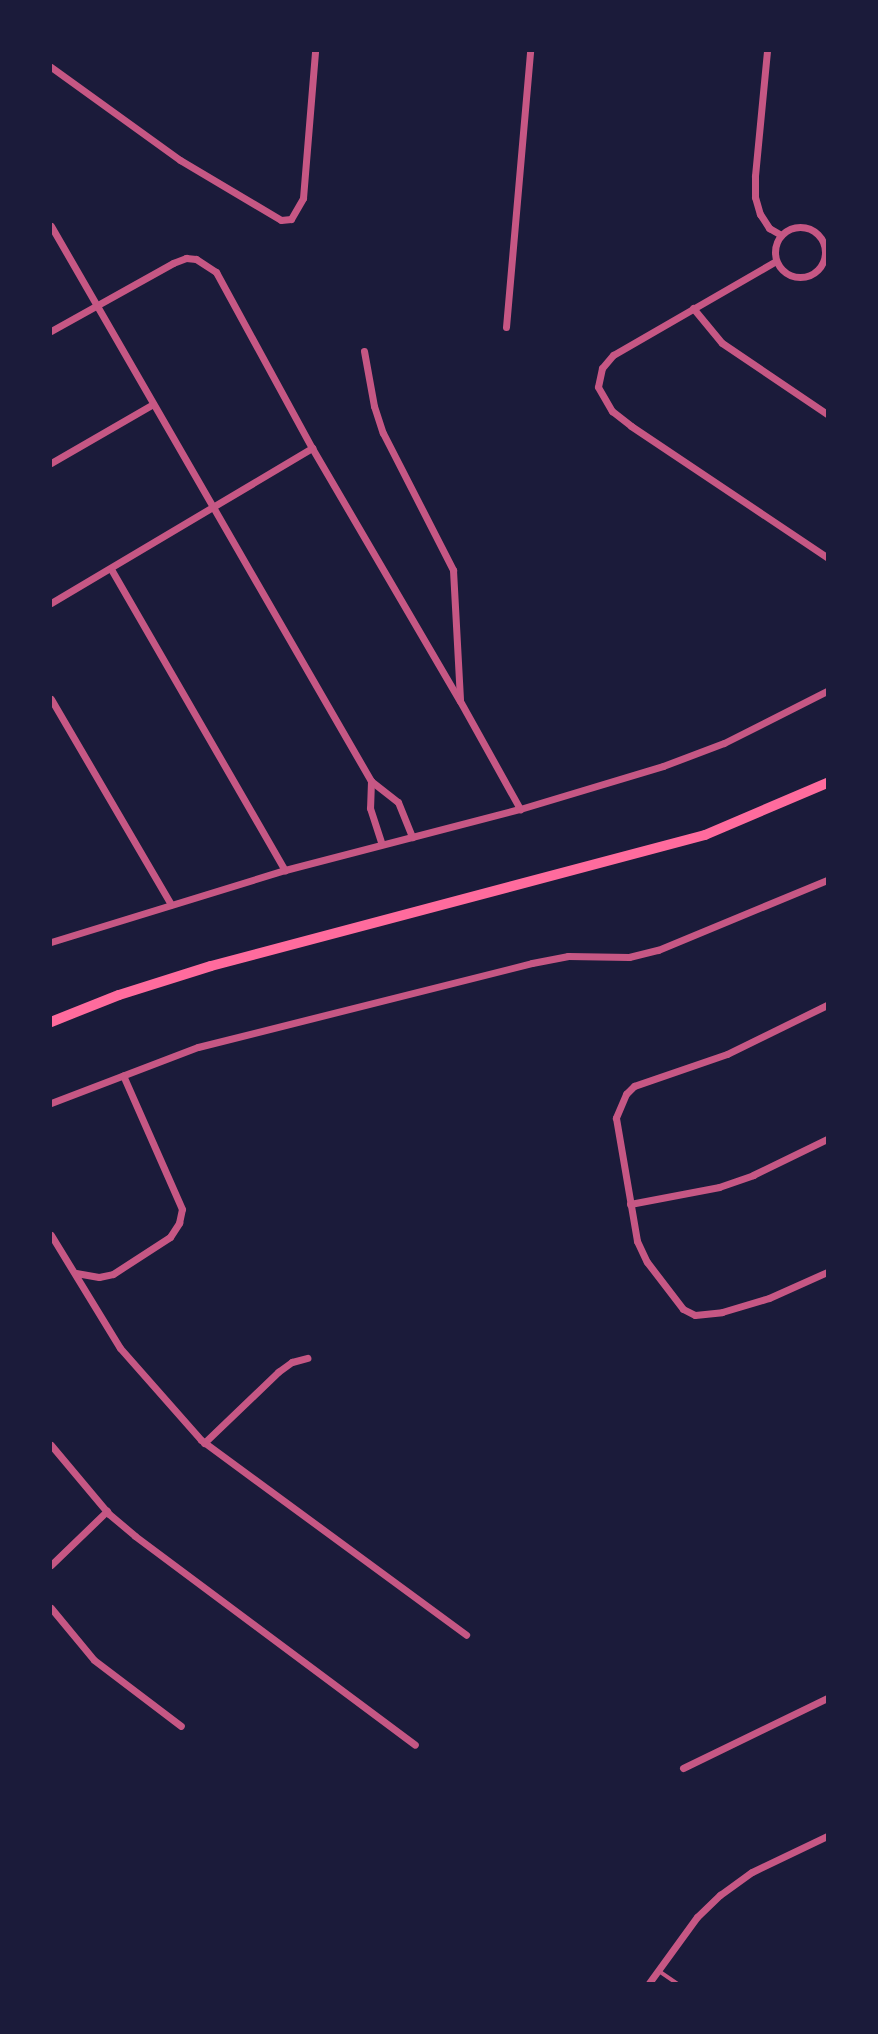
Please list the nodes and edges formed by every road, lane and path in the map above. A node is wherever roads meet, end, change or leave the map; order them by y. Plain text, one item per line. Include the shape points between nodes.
1 (315, 51) edge
2 (530, 51) edge
3 (768, 51) edge
4 (51, 67) edge
5 (51, 226) edge
6 (780, 235) junction
7 (825, 241) edge
8 (776, 261) junction
9 (824, 268) edge
10 (98, 304) junction
11 (693, 308) junction
12 (506, 327) dead end
13 (51, 331) edge
14 (364, 351) dead end
15 (153, 404) junction
16 (827, 414) edge
17 (312, 448) junction
18 (51, 463) edge
19 (214, 507) junction
20 (827, 557) edge
21 (110, 569) junction
22 (51, 603) edge
23 (827, 691) edge
24 (51, 699) edge
25 (460, 701) junction
26 (372, 781) junction
27 (827, 783) edge
28 (520, 809) junction
29 (412, 837) junction
30 (382, 845) junction
31 (285, 870) junction
32 (827, 880) edge
33 (171, 904) junction
34 (51, 941) edge
35 (827, 1005) edge
36 (51, 1022) edge
37 (122, 1075) junction
38 (51, 1103) edge
39 (827, 1139) edge
40 (630, 1204) junction
41 (51, 1236) edge
42 (827, 1272) edge
43 (76, 1273) junction
44 (307, 1357) dead end
45 (204, 1443) junction
46 (51, 1445) edge
47 (107, 1511) junction
48 (51, 1565) edge
49 (51, 1608) edge
50 (466, 1635) dead end
51 (827, 1698) edge
52 (181, 1726) dead end
53 (415, 1745) dead end
54 (683, 1768) dead end
55 (827, 1836) edge
56 (657, 1970) junction
57 (649, 1983) edge
58 (677, 1983) edge

1 - 4 street via 303,198 291,219 281,220 180,160
2 - 12 street
3 - 6 street via 755,197 769,228
5 - 10 street
6 - 7 street via 804,226
6 - 8 street
7 - 9 street
8 - 9 street via 793,276
8 - 11 street
10 - 13 street
10 - 15 street
10 - 17 street via 173,263 187,258 206,264 227,288
11 - 16 street via 722,343
11 - 20 street via 613,355 598,380 601,398 631,426
14 - 25 street via 383,433 453,570
15 - 18 street
15 - 19 street
17 - 19 street
17 - 25 street
19 - 21 street
19 - 26 street
21 - 22 street
21 - 31 street
23 - 28 street via 724,743
24 - 33 street
25 - 28 street
26 - 29 street via 398,802
26 - 30 street via 370,808
27 - 36 main road via 705,835 211,966
28 - 29 street
29 - 30 street
30 - 31 street
31 - 33 street
32 - 37 street via 658,950 629,957 568,956 532,962 198,1047
33 - 34 street
35 - 40 street via 727,1054 634,1086 626,1094 616,1118
37 - 38 street
37 - 43 street via 182,1209 179,1223 170,1237 113,1274
39 - 40 street via 719,1187
40 - 42 street via 637,1241 647,1262 675,1302 695,1315 769,1298
41 - 43 street
43 - 45 street via 120,1348
44 - 45 street via 278,1372
45 - 50 street
46 - 47 street
47 - 48 street
47 - 53 street via 170,1564
49 - 52 street via 94,1660
51 - 54 street
55 - 56 street via 752,1872 720,1895
56 - 57 street
56 - 58 lane

